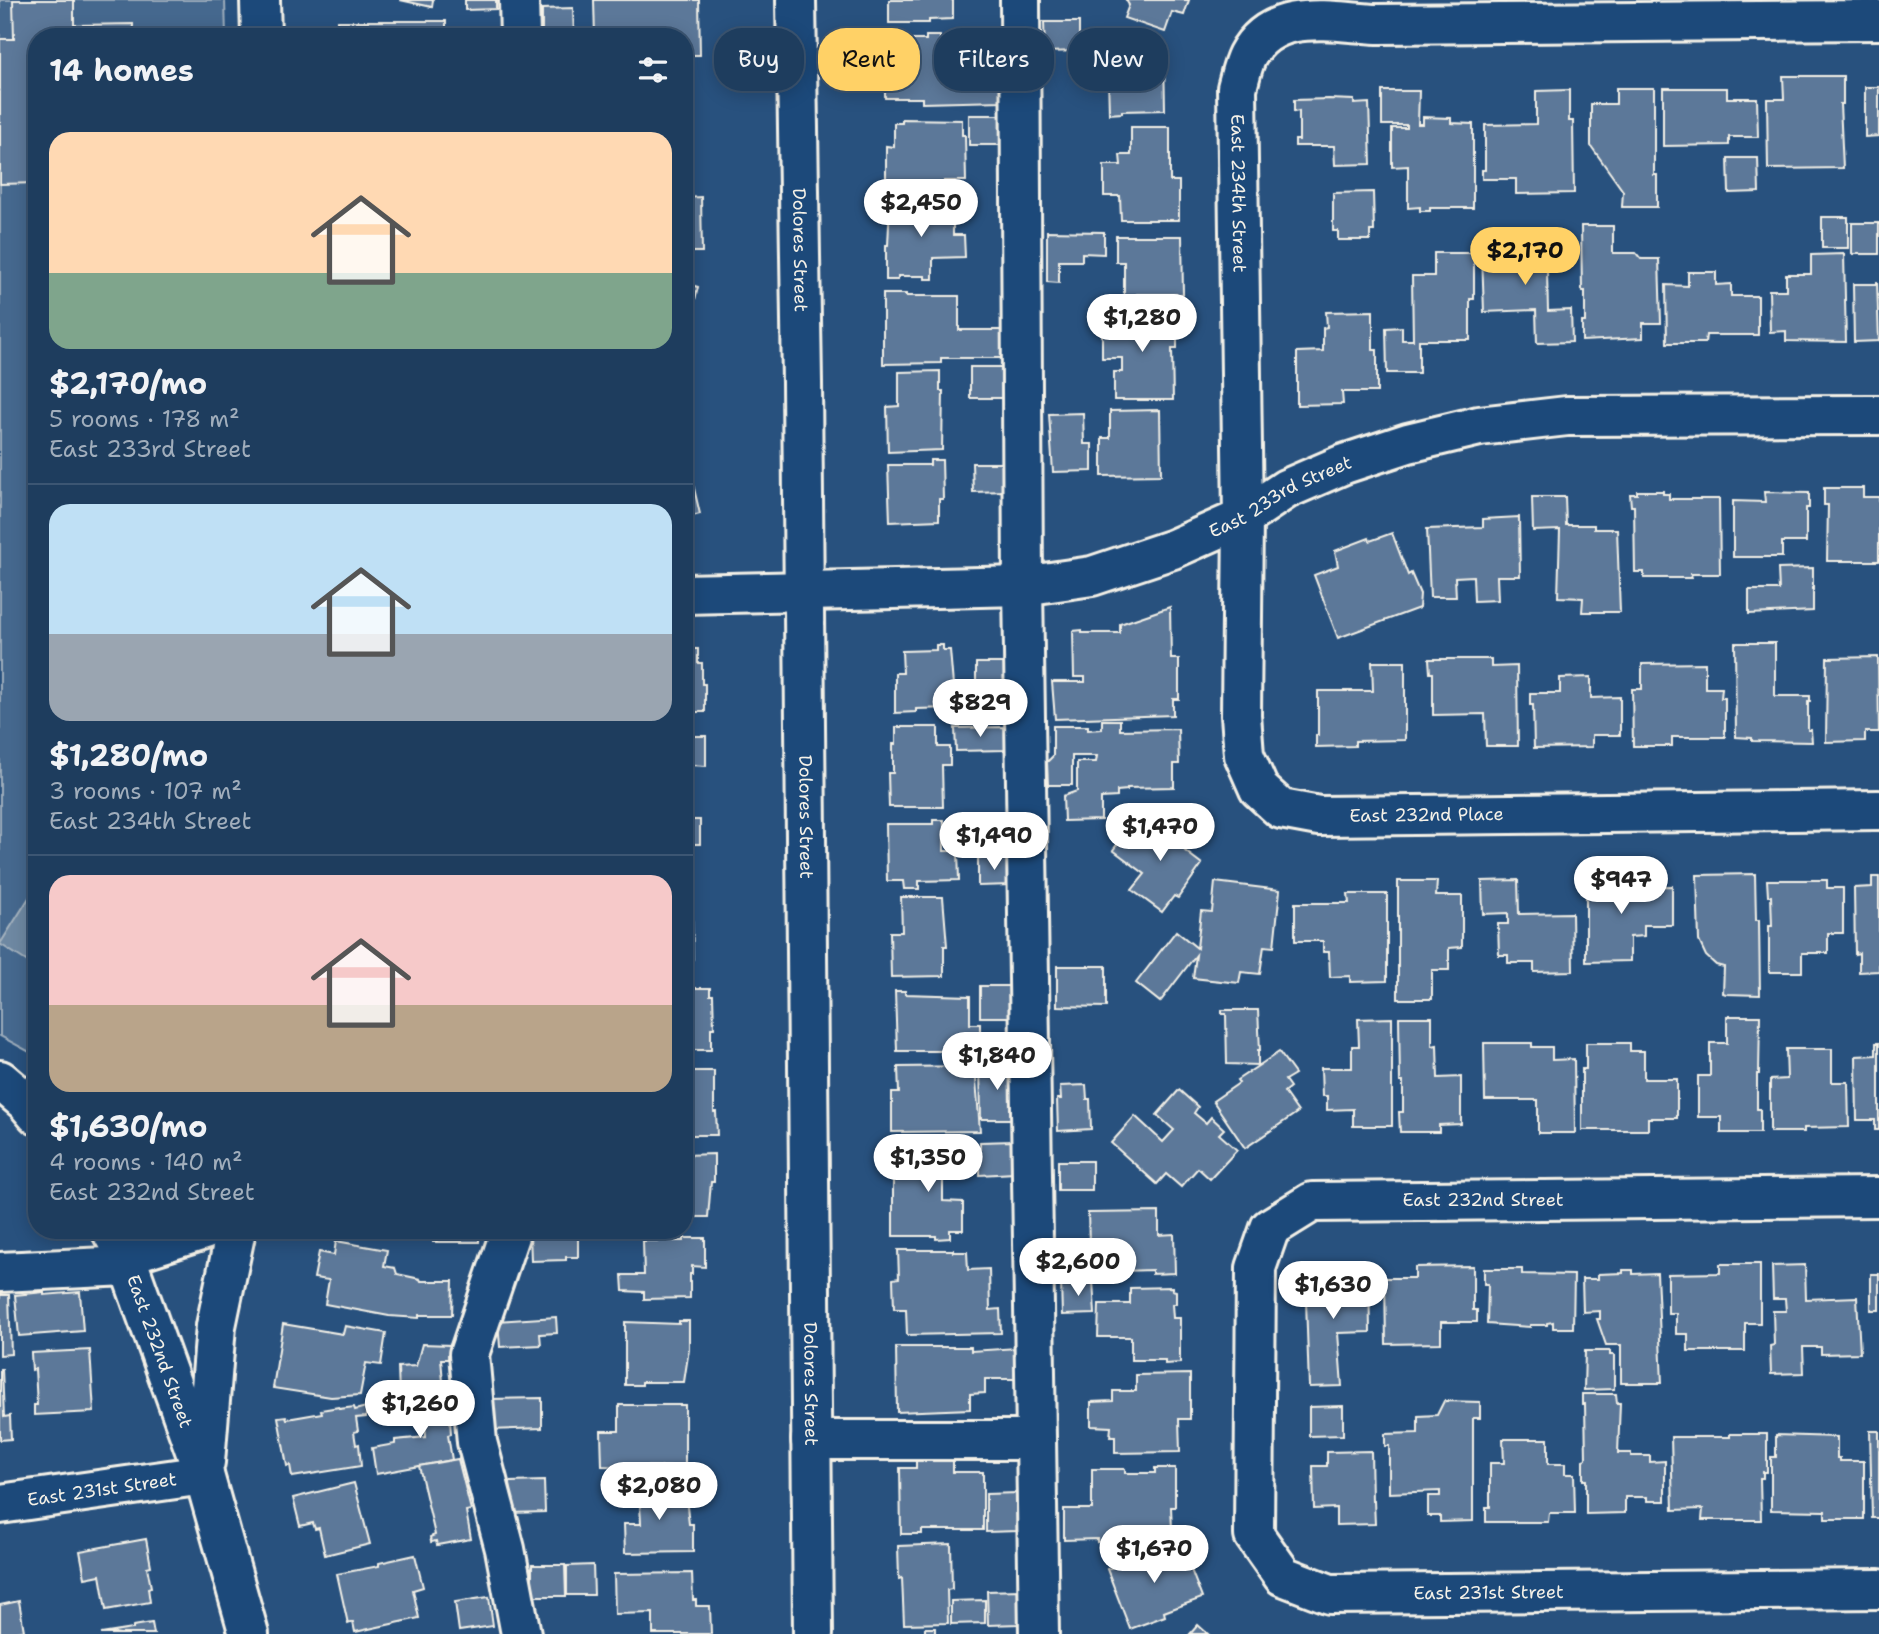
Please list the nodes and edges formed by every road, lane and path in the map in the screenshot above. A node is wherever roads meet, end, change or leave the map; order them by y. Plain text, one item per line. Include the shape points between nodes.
1 (260, 0) edge
2 (519, 0) edge
3 (796, 0) edge
4 (1020, 0) edge
5 (1879, 20) edge
6 (261, 28) edge
7 (520, 28) edge
8 (1879, 415) edge
9 (1243, 518) junction
10 (1023, 586) junction
11 (804, 591) junction
12 (693, 594) edge
13 (1879, 810) edge
14 (0, 1080) edge
15 (28, 1104) edge
16 (1879, 1197) edge
17 (172, 1239) edge
18 (234, 1239) edge
19 (508, 1239) edge
20 (122, 1250) edge
21 (0, 1272) edge
22 (1256, 1402) joint
23 (811, 1440) junction
24 (1035, 1440) junction
25 (204, 1475) junction
26 (0, 1504) edge
27 (1879, 1589) edge
28 (250, 1634) edge
29 (521, 1634) edge
30 (813, 1634) edge
31 (1038, 1634) edge

1 - 6 street
2 - 7 street
3 - 11 street, Dolores Street
4 - 10 street
5 - 9 street, East 234th Street via 1377,24 1308,19 1280,24 1262,37 1247,57 1237,88
8 - 9 street, East 233rd Street via 1567,416 1479,426 1344,464 1286,489
9 - 10 street, East 233rd Street via 1173,549 1092,576
9 - 13 street, East 232nd Place via 1244,755 1259,789 1282,808 1319,816
10 - 11 street, East 233rd Street
10 - 24 street
11 - 12 street, East 233rd Street
11 - 23 street, Dolores Street
14 - 15 street
16 - 22 street, East 232nd Street via 1312,1202 1270,1228 1256,1268
17 - 20 street
18 - 25 street via 216,1326
19 - 29 street via 469,1354 477,1442
20 - 21 street
20 - 25 street, East 232nd Street
22 - 27 street, East 231st Street via 1254,1535 1283,1576 1331,1594
23 - 24 street
23 - 30 street, Dolores Street
24 - 31 street
25 - 26 street, East 231st Street
25 - 28 street, East 232nd Street

